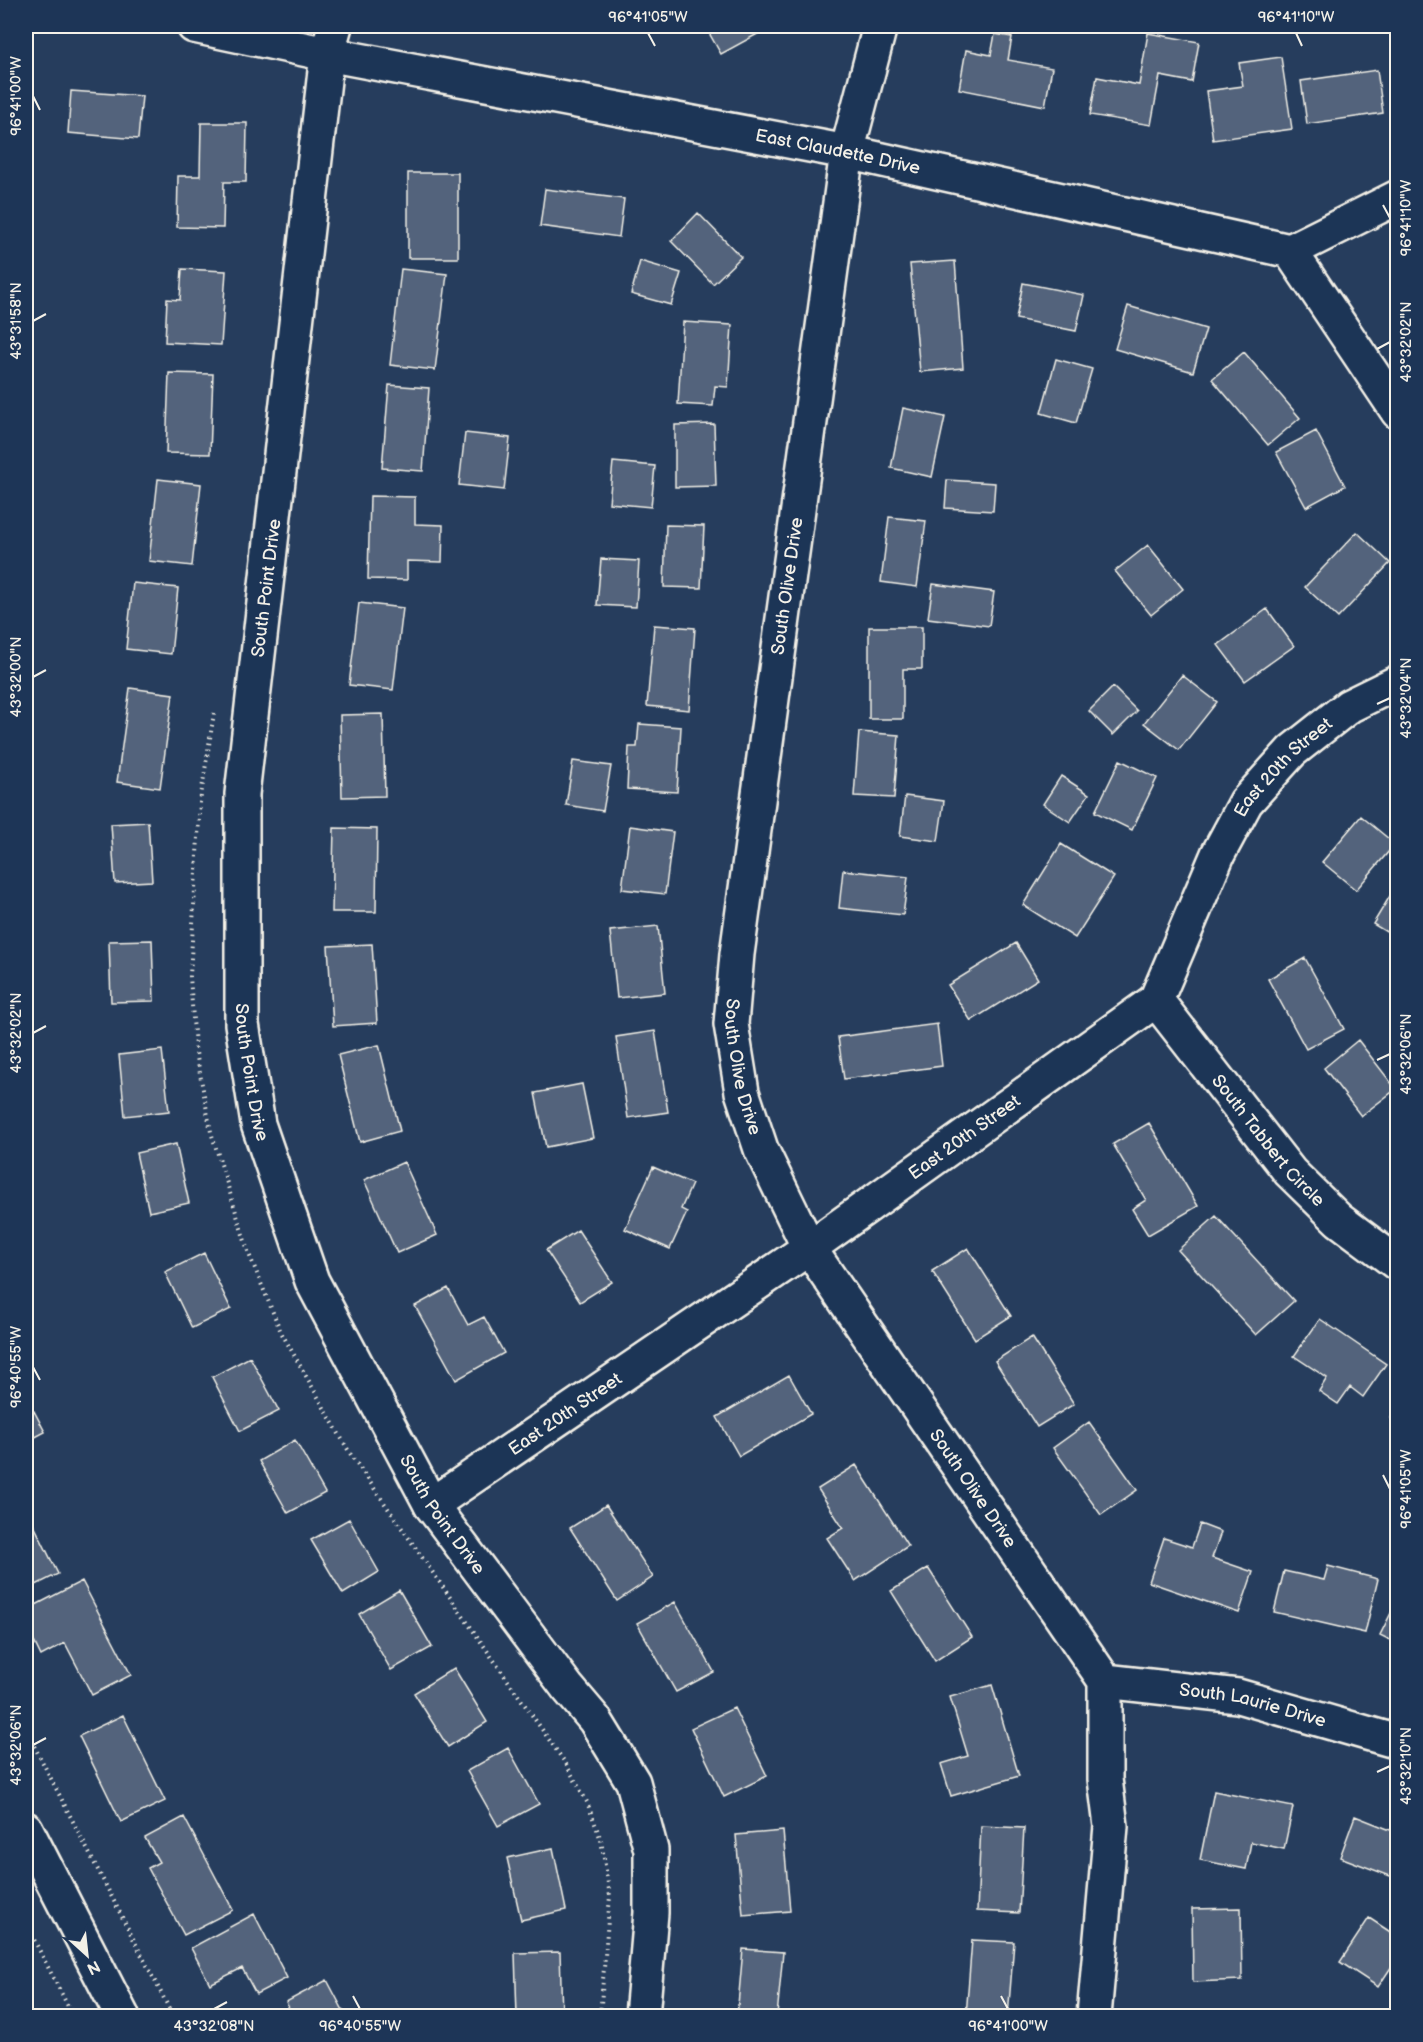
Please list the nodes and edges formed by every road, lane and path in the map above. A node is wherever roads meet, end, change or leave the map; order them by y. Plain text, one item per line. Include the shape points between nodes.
1 (194, 26) edge
2 (880, 26) edge
3 (331, 40) edge
4 (847, 152) junction
5 (1398, 197) edge
6 (1290, 251) junction
7 (1398, 412) edge
8 (1398, 682) edge
9 (214, 712) dead end
10 (1156, 1000) junction
11 (809, 1248) junction
12 (1398, 1264) edge
13 (431, 1505) junction
14 (1105, 1681) junction
15 (26, 1730) edge
16 (1398, 1742) edge
17 (26, 1829) edge
18 (26, 1924) edge
19 (73, 2016) edge
20 (122, 2016) edge
21 (173, 2016) edge
22 (600, 2016) edge
23 (642, 2016) edge
24 (1094, 2016) edge

1 - 3 street, East Claudette Drive
2 - 4 street, South Olive Drive
3 - 4 street, East Claudette Drive
3 - 13 street, South Point Drive via 242,794 242,1024 258,1124 312,1281
4 - 6 street, East Claudette Drive
4 - 11 street, South Olive Drive via 737,954 731,1024 742,1092 761,1149
5 - 6 street
6 - 7 street
8 - 10 street, East 20th Street via 1349,706 1300,745 1246,802 1218,854
9 - 22 path via 200,802 190,976 195,1047 212,1132 249,1254 281,1332 351,1455 566,1764 587,1802 601,1840 610,1896
10 - 11 street, East 20th Street
10 - 12 street, South Tabbert Circle via 1290,1172 1339,1220
11 - 13 street, East 20th Street
11 - 14 street, South Olive Drive
13 - 23 street, South Point Drive via 595,1720 633,1782 651,1850 651,1913
14 - 16 street, South Laurie Drive via 1238,1696
14 - 24 street via 1105,1779 1112,1826
15 - 21 path
17 - 20 street
18 - 19 path

